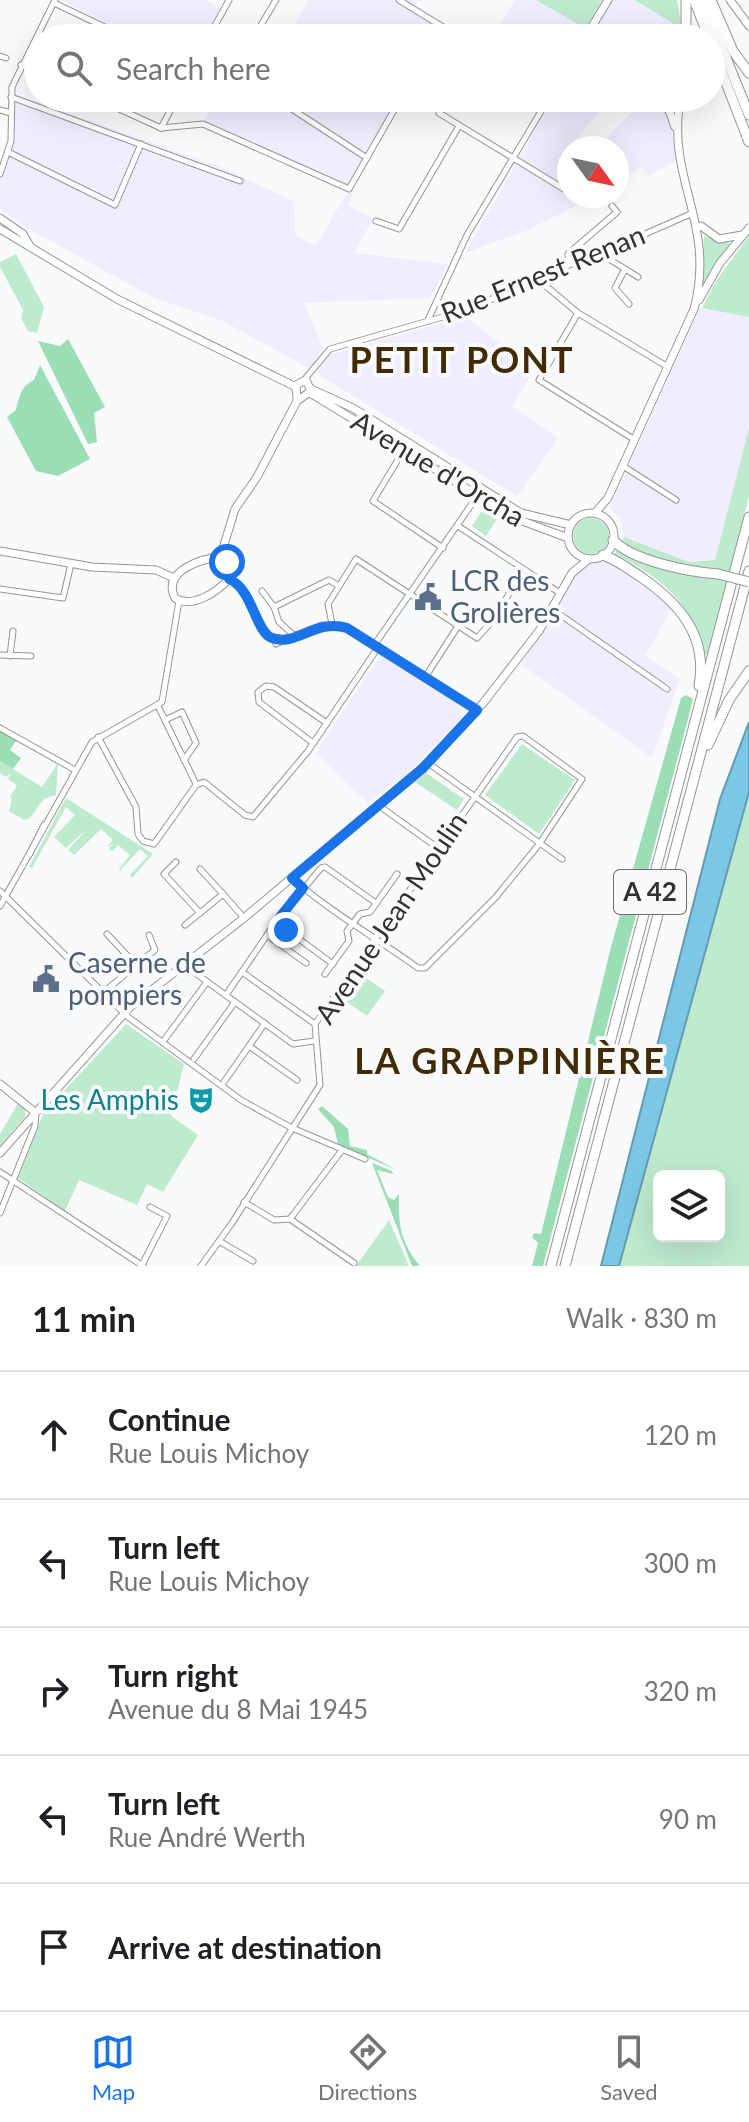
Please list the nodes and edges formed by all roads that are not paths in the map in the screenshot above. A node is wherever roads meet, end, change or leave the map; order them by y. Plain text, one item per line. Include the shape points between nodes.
1 (229, 0) edge
2 (276, 0) edge
3 (399, 0) edge
4 (608, 0) edge
5 (686, 0) edge
6 (694, 0) edge
7 (703, 0) edge
8 (711, 0) edge
9 (730, 0) edge
10 (54, 2) edge
11 (42, 24) edge
12 (99, 24) edge
13 (216, 24) edge
14 (262, 24) edge
15 (436, 24) edge
16 (593, 24) edge
17 (686, 24) edge
18 (703, 24) edge
19 (713, 24) edge
20 (722, 24) edge
21 (749, 26) edge
22 (725, 31) edge
23 (725, 55) edge
24 (737, 58) junction
25 (24, 59) edge
26 (749, 59) edge
27 (21, 65) junction
28 (24, 66) edge
29 (749, 73) edge
30 (725, 80) edge
31 (11, 97) junction
32 (24, 102) edge
33 (0, 110) edge
34 (52, 112) edge
35 (126, 112) edge
36 (170, 112) edge
37 (296, 112) edge
38 (393, 112) edge
39 (541, 112) edge
40 (676, 112) edge
41 (11, 113) junction
42 (439, 113) dead end
43 (749, 115) edge
44 (459, 126) junction
45 (161, 128) junction
46 (749, 142) edge
47 (141, 144) junction
48 (5, 153) edge
49 (367, 158) junction
50 (513, 158) junction
51 (0, 174) edge
52 (240, 181) dead end
53 (557, 185) edge
54 (614, 208) edge
55 (694, 212) junction
56 (0, 218) edge
57 (376, 221) dead end
58 (697, 221) junction
59 (749, 228) edge
60 (0, 229) edge
61 (742, 235) junction
62 (31, 248) junction
63 (601, 253) junction
64 (569, 264) junction
65 (625, 269) junction
66 (534, 276) junction
67 (638, 277) dead end
68 (629, 304) dead end
69 (694, 309) junction
70 (578, 313) junction
71 (428, 320) junction
72 (668, 367) junction
73 (304, 388) junction
74 (635, 440) junction
75 (405, 448) junction
76 (623, 466) junction
77 (478, 494) junction
78 (608, 498) junction
79 (676, 500) dead end
80 (595, 513) junction
81 (749, 517) edge
82 (607, 520) junction
83 (571, 525) junction
84 (458, 526) junction
85 (568, 538) junction
86 (613, 540) junction
87 (443, 548) junction
88 (0, 551) edge
89 (576, 553) junction
90 (603, 555) junction
91 (220, 558) junction
92 (589, 559) junction
93 (71, 564) junction
94 (523, 569) junction
95 (749, 571) edge
96 (572, 573) junction
97 (174, 578) junction
98 (229, 579) junction
99 (749, 582) edge
100 (339, 586) junction
101 (0, 589) edge
102 (262, 591) dead end
103 (407, 593) junction
104 (561, 593) junction
105 (179, 601) junction
106 (274, 607) junction
107 (552, 609) junction
108 (332, 624) junction
109 (458, 626) junction
110 (13, 631) dead end
111 (296, 637) junction
112 (377, 645) junction
113 (0, 655) edge
114 (31, 656) dead end
115 (10, 657) junction
116 (749, 671) edge
117 (426, 676) junction
118 (667, 689) dead end
119 (700, 704) junction
120 (158, 706) junction
121 (477, 710) junction
122 (165, 720) junction
123 (327, 723) junction
124 (0, 728) edge
125 (98, 737) junction
126 (313, 743) junction
127 (700, 758) junction
128 (184, 760) junction
129 (428, 763) junction
130 (75, 770) junction
131 (196, 785) junction
132 (474, 797) junction
133 (378, 805) junction
134 (540, 843) junction
135 (438, 848) junction
136 (562, 859) dead end
137 (176, 862) dead end
138 (200, 869) dead end
139 (397, 874) dead end
140 (292, 878) junction
141 (303, 888) junction
142 (0, 891) edge
143 (223, 894) junction
144 (6, 897) junction
145 (376, 903) junction
146 (0, 906) edge
147 (200, 913) junction
148 (244, 918) junction
149 (276, 922) junction
150 (353, 922) junction
151 (185, 925) dead end
152 (107, 934) dead end
153 (149, 935) dead end
154 (267, 935) junction
155 (375, 938) junction
156 (306, 963) dead end
157 (333, 964) junction
158 (136, 965) junction
159 (184, 965) junction
160 (242, 972) junction
161 (325, 974) dead end
162 (207, 982) junction
163 (104, 992) junction
164 (226, 995) junction
165 (235, 1002) junction
166 (125, 1013) junction
167 (265, 1023) junction
168 (315, 1024) junction
169 (165, 1039) dead end
170 (314, 1041) junction
171 (249, 1046) junction
172 (194, 1059) dead end
173 (297, 1080) dead end
174 (224, 1082) dead end
175 (0, 1084) edge
176 (36, 1113) junction
177 (290, 1127) junction
178 (342, 1150) junction
179 (0, 1153) edge
180 (365, 1159) dead end
181 (0, 1172) edge
182 (13, 1180) junction
183 (244, 1202) junction
184 (150, 1207) dead end
185 (0, 1213) edge
186 (290, 1219) junction
187 (219, 1241) junction
188 (253, 1261) dead end
189 (354, 1263) dead end
190 (143, 1266) edge
191 (201, 1266) edge
192 (551, 1266) edge
193 (565, 1266) edge

1 - 13 street
2 - 14 street
3 - 15 street
4 - 16 main road
5 - 17 highway
6 - 18 highway
7 - 19 highway
8 - 20 highway
9 - 21 main road
10 - 11 street
10 - 12 street
22 - 24 highway
23 - 43 highway
24 - 26 highway
24 - 29 highway
25 - 27 street
27 - 28 street
27 - 31 street
30 - 46 highway
31 - 32 street
31 - 41 street
33 - 41 street
34 - 47 street
35 - 45 street
36 - 45 street
37 - 49 street
38 - 49 street
39 - 50 street
40 - 55 main road via 679,159
41 - 48 street
42 - 44 street
44 - 50 street
44 - 57 street via 399,229
45 - 49 street via 203,124 349,189
47 - 48 street via 115,205
47 - 52 street
48 - 51 street
50 - 53 street
50 - 71 street via 467,235
54 - 64 street via 617,212 568,254
55 - 58 main road
55 - 63 street, Rue Ernest Renan
56 - 62 main road, Avenue d'Orcha via 23,234
58 - 61 main road via 712,237
58 - 69 main road via 702,266
59 - 61 main road
60 - 62 main road, Avenue d'Orcha
61 - 69 main road
62 - 73 main road, Avenue d'Orcha via 117,299
63 - 64 street, Rue Ernest Renan
63 - 65 street
64 - 66 street, Rue Ernest Renan
65 - 67 street
65 - 68 street via 615,288
66 - 70 street
66 - 71 street, Rue Ernest Renan via 478,307
69 - 72 main road
70 - 72 street
70 - 74 street via 539,380
71 - 73 street, Rue Ernest Renan via 330,349
72 - 74 main road
73 - 75 main road, Avenue d'Orcha
73 - 83 main road, Avenue d'Orcha via 353,408 521,513
73 - 91 main road, Rue Ernest Renan via 235,509
74 - 76 main road
75 - 77 main road, Avenue d'Orcha
75 - 87 street via 373,501
76 - 78 main road
76 - 79 street
77 - 84 street
77 - 85 main road, Avenue d'Orcha via 517,519
78 - 80 main road
78 - 82 main road
80 - 82 main road
80 - 83 main road via 582,515
81 - 119 highway, A 42
82 - 86 main road
83 - 85 main road
84 - 87 street
84 - 94 street
85 - 89 main road
86 - 90 main road
86 - 99 highway, bridge via 626,550 685,571
87 - 103 street
88 - 93 main road
89 - 92 main road
89 - 96 main road
90 - 92 main road
90 - 119 highway via 644,579 683,613 701,657
91 - 97 main road via 191,565
91 - 98 main road via 229,567
92 - 96 main road
93 - 97 main road via 156,570
93 - 101 street via 63,598
94 - 104 street
94 - 109 street via 480,637
95 - 127 highway, A 42
96 - 104 main road
97 - 105 main road via 171,591
98 - 105 main road via 204,597
98 - 111 street via 239,583 266,633 277,640
100 - 103 street via 356,559
100 - 106 street via 329,580
100 - 108 street via 327,607
102 - 106 street
103 - 109 street
103 - 112 street
104 - 107 main road
105 - 120 street via 165,697
106 - 111 street via 279,622
107 - 118 street
107 - 121 main road
108 - 111 street
108 - 112 street
109 - 117 street
110 - 115 street
112 - 117 street
112 - 123 street
113 - 115 street
114 - 115 street
116 - 127 highway
117 - 121 street
119 - 192 highway, A 42
120 - 122 street
120 - 125 street
121 - 129 main road
122 - 128 street
122 - 128 street via 182,712 196,743
123 - 126 street
123 - 126 street via 270,685 258,692 259,702
124 - 130 street
125 - 130 street
125 - 131 street via 136,807 138,834 148,844 159,839
126 - 131 street via 256,816 245,815 207,782
127 - 193 highway, A 42
128 - 131 street
129 - 132 street
129 - 133 main road
130 - 144 street
132 - 134 street
132 - 134 street, Avenue Jean Moulin via 520,736 582,779
132 - 135 street, Avenue Jean Moulin
133 - 135 street
133 - 140 main road
134 - 136 street
134 - 155 street via 496,897 425,968
135 - 155 street, Avenue Jean Moulin
137 - 147 street via 164,874
138 - 143 street
139 - 145 street
140 - 141 street
140 - 148 main road
141 - 145 street via 325,867
141 - 149 street
141 - 150 street
142 - 144 street
143 - 147 street
143 - 148 street
144 - 146 street
144 - 163 street
145 - 150 street
147 - 151 street
148 - 159 main road
149 - 154 street
149 - 157 street
150 - 155 street
150 - 157 street via 347,931 349,941
152 - 158 street
153 - 158 street via 155,950
154 - 156 street
154 - 160 street
155 - 168 street, Avenue Jean Moulin
157 - 161 street
158 - 163 street
159 - 162 street, Avenue Jean Moulin
159 - 166 main road
160 - 164 street
160 - 168 street
162 - 164 street, Avenue Jean Moulin
162 - 169 street
163 - 166 street
164 - 165 street, Avenue Jean Moulin
165 - 167 street, Avenue Jean Moulin
165 - 172 street
166 - 176 main road
166 - 177 street via 241,1100
167 - 170 street, Avenue Jean Moulin via 293,1044
167 - 171 street
168 - 170 street, Avenue Jean Moulin
170 - 177 street, Avenue Jean Moulin via 320,1085
171 - 173 street
171 - 174 street
175 - 176 main road
176 - 179 main road
176 - 182 street
177 - 178 street
177 - 183 street, Avenue Jean Moulin
178 - 180 street
178 - 186 street
181 - 182 street
182 - 185 street
182 - 190 street
183 - 186 street via 274,1220
183 - 187 street, Avenue Jean Moulin
184 - 190 street via 167,1216
186 - 189 street
187 - 188 street
187 - 191 street, Avenue Jean Moulin

